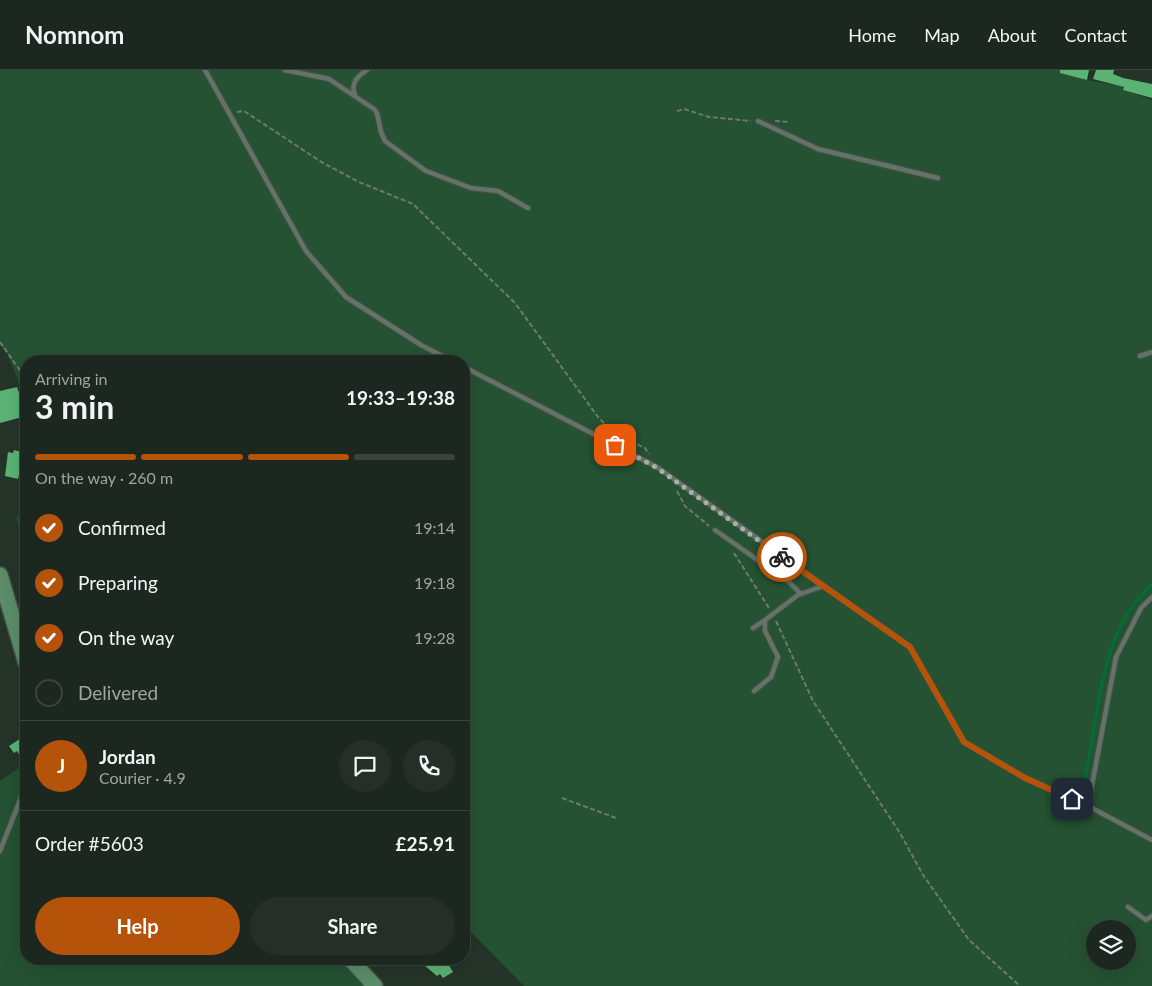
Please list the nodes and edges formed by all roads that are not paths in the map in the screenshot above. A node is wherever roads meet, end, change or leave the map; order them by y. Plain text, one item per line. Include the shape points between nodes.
1 (204, 70) edge
2 (285, 70) edge
3 (367, 70) edge
4 (356, 96) junction
5 (758, 121) road end
6 (938, 178) dead end
7 (528, 208) dead end
8 (1152, 352) edge
9 (440, 355) edge
10 (1140, 356) dead end
11 (470, 370) edge
12 (715, 530) road end
13 (0, 575) edge
14 (823, 586) junction
15 (800, 594) junction
16 (1152, 597) edge
17 (765, 620) junction
18 (754, 628) dead end
19 (20, 643) edge
20 (754, 691) dead end
21 (20, 800) edge
22 (1088, 806) junction
23 (1152, 840) edge
24 (0, 851) edge
25 (1128, 907) dead end
26 (1152, 916) edge
27 (356, 965) edge
28 (375, 986) edge

1 - 9 lane via 306,251 346,297
2 - 4 lane via 329,79
3 - 4 lane via 354,83 352,88
4 - 7 lane via 377,113 385,141 426,171 471,188 498,191
5 - 6 lane via 827,152
8 - 10 lane
11 - 14 lane via 657,468
12 - 15 lane via 789,582
13 - 19 main road
14 - 15 lane
14 - 22 lane via 910,647 964,742 1025,778
15 - 17 lane
16 - 22 lane via 1141,608 1116,657
17 - 18 lane
17 - 20 lane via 765,631 778,657 771,677
21 - 24 lane
22 - 23 lane
25 - 26 lane via 1146,920
27 - 28 main road

